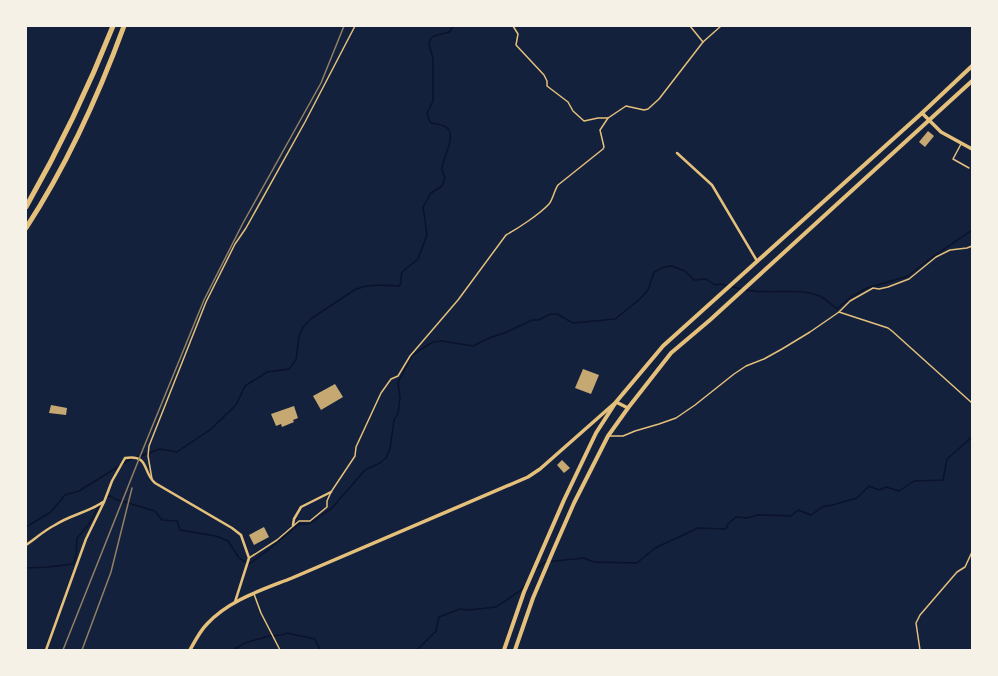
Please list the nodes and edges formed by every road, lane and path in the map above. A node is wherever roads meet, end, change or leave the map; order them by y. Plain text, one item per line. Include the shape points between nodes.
1 (113, 26) edge
2 (124, 26) edge
3 (355, 26) edge
4 (513, 26) edge
5 (690, 26) edge
6 (721, 26) edge
7 (703, 42) junction
8 (972, 66) edge
9 (972, 82) edge
10 (922, 113) junction
11 (608, 118) junction
12 (929, 121) junction
13 (962, 144) junction
14 (972, 149) edge
15 (677, 153) dead end
16 (969, 168) dead end
17 (26, 207) edge
18 (26, 228) edge
19 (972, 246) edge
20 (757, 261) junction
21 (839, 312) junction
22 (616, 402) junction
23 (972, 403) edge
24 (628, 408) junction
25 (608, 436) junction
26 (152, 481) junction
27 (331, 492) junction
28 (104, 502) junction
29 (293, 525) junction
30 (26, 545) edge
31 (972, 552) edge
32 (249, 558) junction
33 (253, 593) junction
34 (235, 602) junction
35 (279, 649) edge
36 (46, 650) edge
37 (190, 650) edge
38 (275, 650) edge
39 (504, 650) edge
40 (515, 650) edge
41 (920, 650) edge

1 - 17 highway via 96,70 57,151
2 - 18 highway via 89,113 60,172
3 - 26 lane via 305,122 235,244 206,302 149,446
4 - 11 lane via 518,34 516,46 544,75 547,86 568,102 584,121
5 - 7 lane
6 - 7 lane
7 - 11 lane via 659,99 648,109 626,106
8 - 10 main road
9 - 12 main road
10 - 12 street
10 - 20 main road
11 - 27 lane via 600,130 604,149 558,185 549,204 506,235 458,300 410,356 398,376 391,379 381,393 356,447 355,456
12 - 13 street via 941,132
12 - 24 main road via 710,320 671,352
13 - 14 street
13 - 16 lane via 953,159
15 - 20 street via 712,185
19 - 21 lane via 950,250 936,257 909,279 888,287 873,288 850,301
20 - 22 main road via 663,346
21 - 23 lane via 888,328
21 - 25 lane via 782,349 740,370 676,418 623,436
22 - 24 street
22 - 33 street via 528,478
22 - 39 main road via 596,434 564,500 524,592
24 - 25 main road
25 - 40 main road via 552,551
26 - 28 street via 141,459 125,458
26 - 32 street via 241,535
27 - 29 street via 302,507 294,518
27 - 29 lane via 327,507 310,521 299,521
28 - 30 street via 54,525
28 - 36 street via 86,539
29 - 32 lane via 277,540
31 - 41 lane via 965,567 957,572 920,615 916,623
32 - 34 street
33 - 34 street
33 - 35 lane
34 - 37 street via 219,612 206,625
35 - 38 lane

